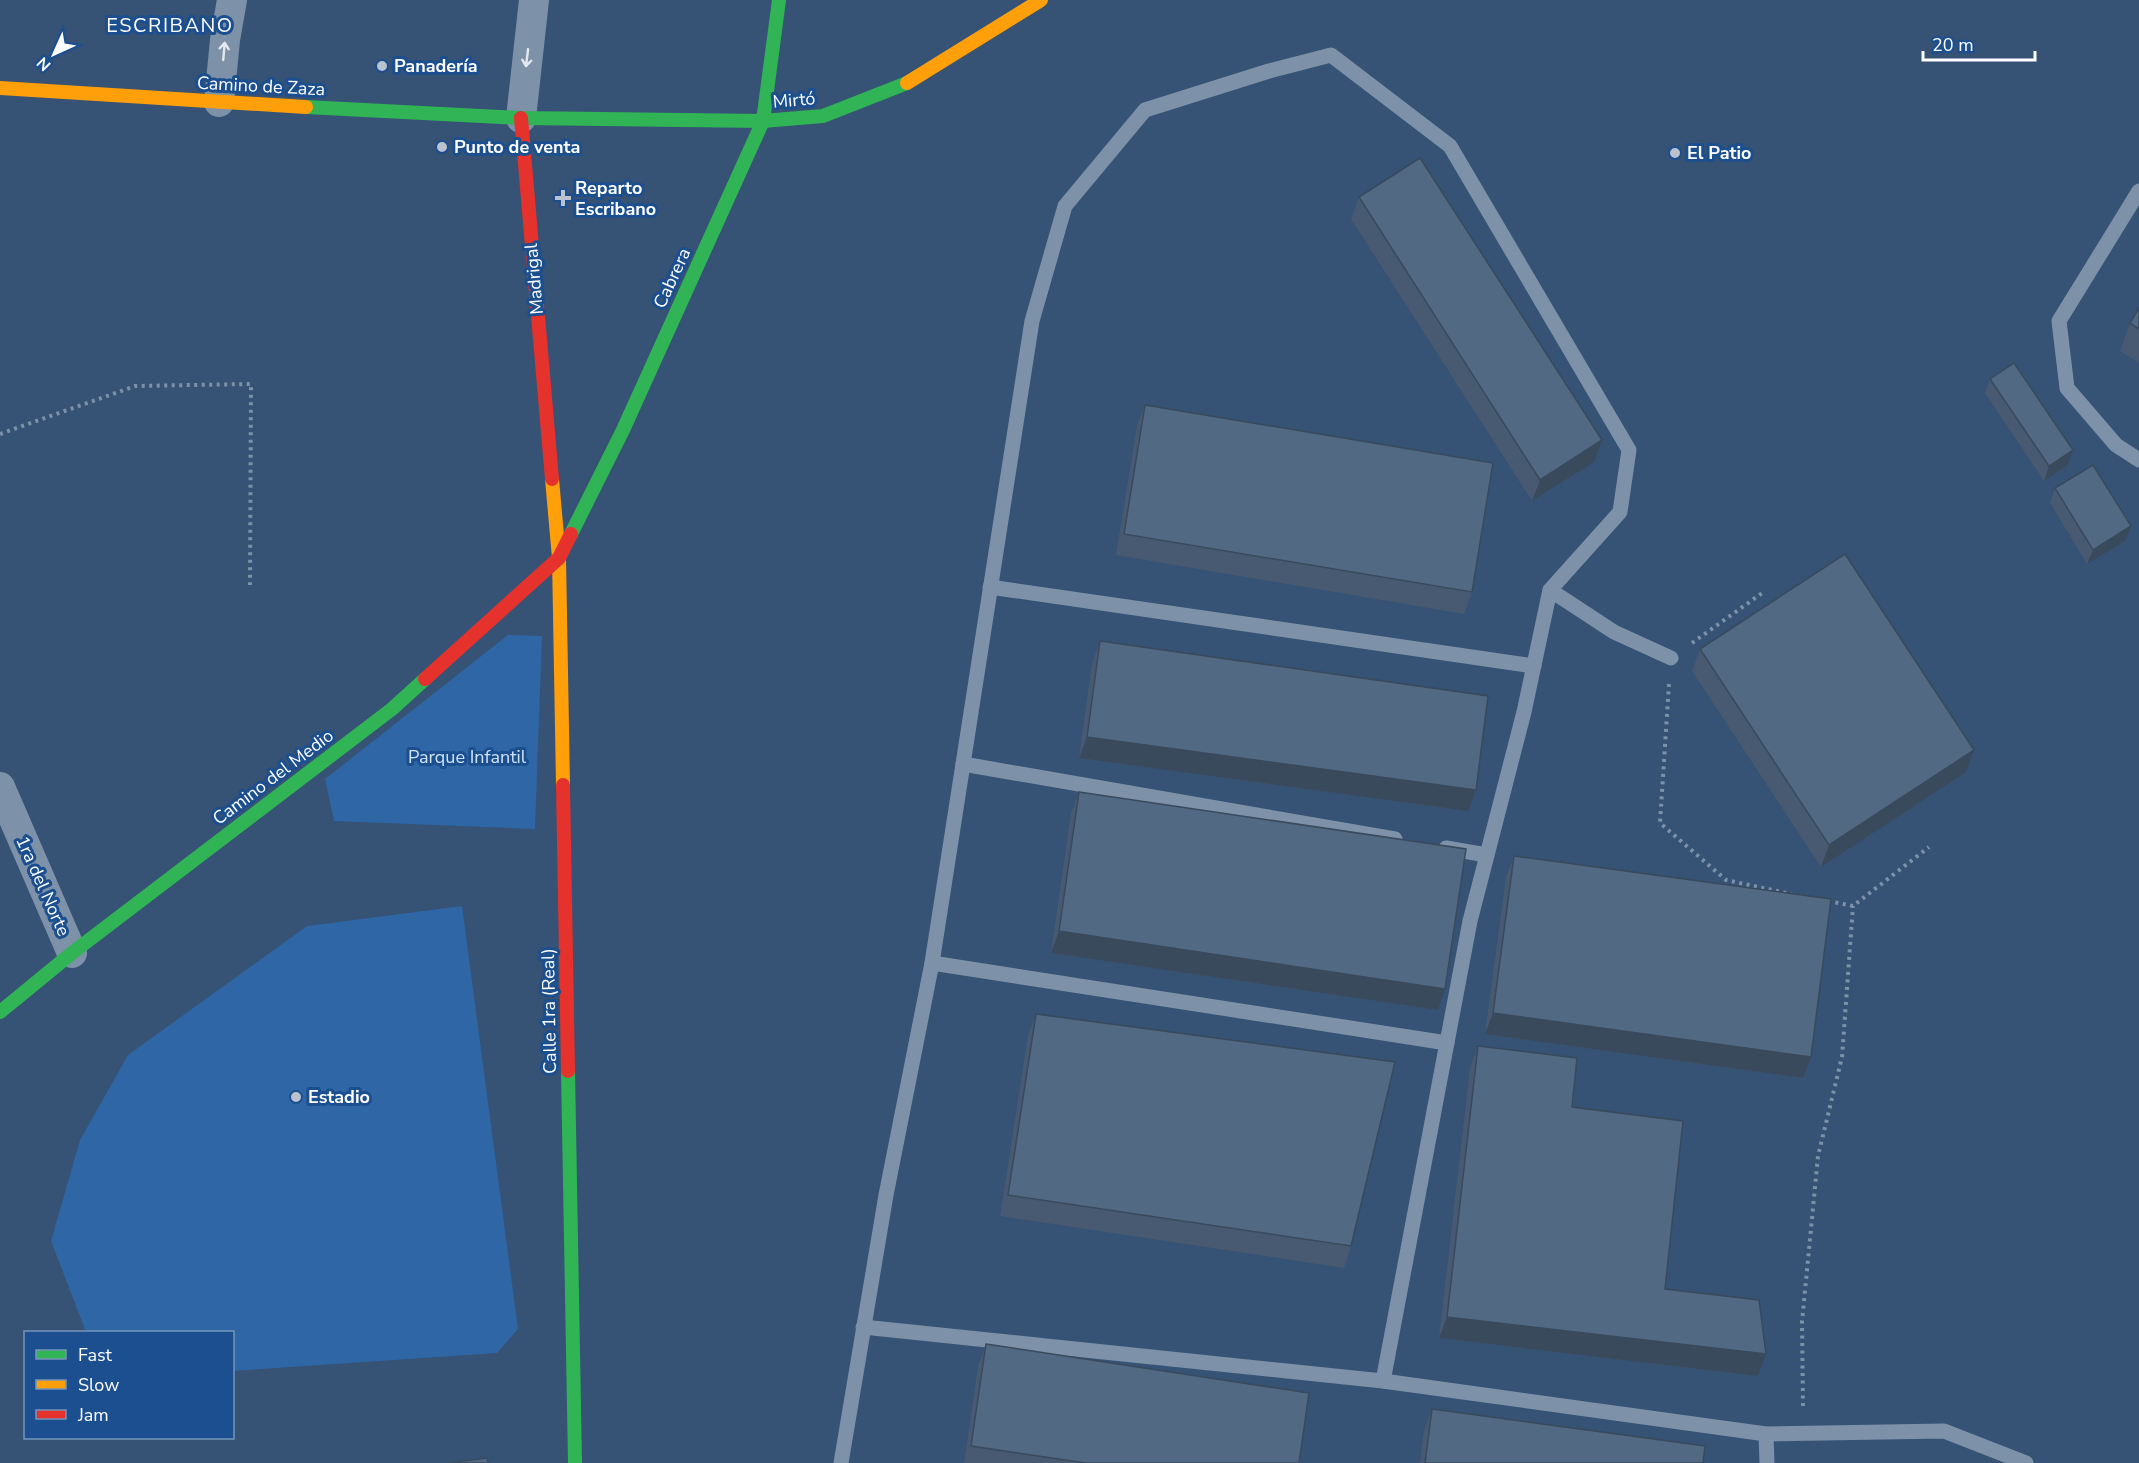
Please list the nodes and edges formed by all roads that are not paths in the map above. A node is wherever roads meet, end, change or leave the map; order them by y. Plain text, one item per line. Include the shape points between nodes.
1 (232, 0) edge
2 (534, 0) edge
3 (779, 0) edge
4 (1041, 0) edge
5 (0, 88) edge
6 (219, 102) junction
7 (520, 118) junction
8 (763, 121) junction
9 (2139, 191) edge
10 (2139, 459) edge
11 (559, 558) junction
12 (990, 587) junction
13 (1550, 590) junction
14 (1671, 658) road end
15 (1534, 666) junction
16 (963, 764) junction
17 (0, 787) edge
18 (1406, 841) edge
19 (1429, 845) edge
20 (1487, 855) junction
21 (72, 952) junction
22 (932, 963) junction
23 (0, 1012) edge
24 (1447, 1043) junction
25 (863, 1326) junction
26 (1383, 1381) junction
27 (1766, 1434) junction
28 (575, 1463) edge
29 (841, 1463) edge
30 (1767, 1463) edge
31 (2026, 1463) edge

6 -> 1 street
2 -> 7 street, Madrigal
3 - 8 street, Cabrera
4 - 8 street, Mirtó via 907,83 823,116
5 - 6 street, Camino de Zaza
6 - 7 street, Camino de Zaza
7 - 8 street, Mirtó
7 - 11 street, Madrigal
8 - 11 street, Cabrera via 623,430
9 - 10 lane via 2059,321 2067,388 2116,445
11 - 21 street, Camino del Medio via 392,709
11 - 28 street, Calle 1ra (Real)
12 - 13 lane via 1032,321 1065,206 1145,110 1269,70 1331,55 1450,146 1629,450 1620,512
12 - 15 lane
12 - 16 lane
13 - 14 lane via 1614,632
13 - 15 lane
15 - 20 lane
16 - 18 lane
16 - 22 lane
17 - 21 street, 1ra del Norte
19 - 20 lane
20 - 24 lane
21 - 23 street, Camino del Medio
22 - 24 lane
22 - 25 lane
24 - 26 lane
25 - 26 lane
25 - 29 lane
26 - 27 lane
27 - 30 lane
27 - 31 lane via 1944,1431

